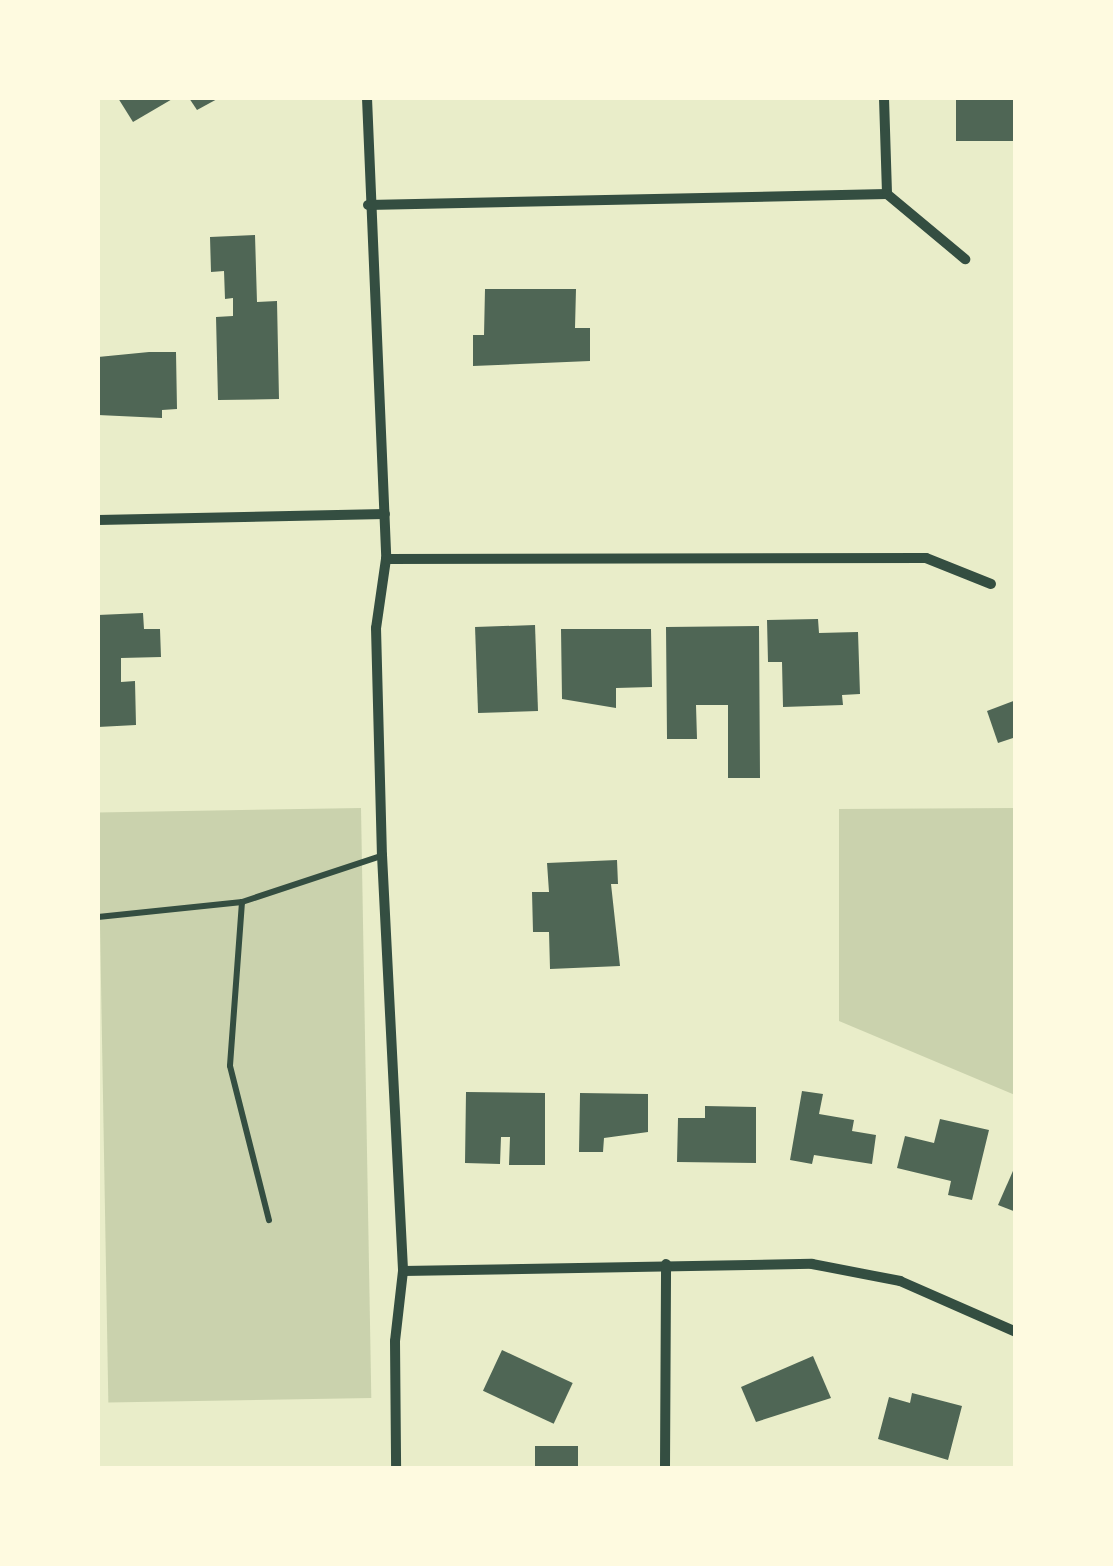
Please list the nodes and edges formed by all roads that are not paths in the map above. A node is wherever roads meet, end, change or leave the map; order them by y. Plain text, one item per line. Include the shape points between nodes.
1 (367, 98) edge
2 (884, 98) edge
3 (887, 194) junction
4 (368, 205) junction
5 (965, 259) dead end
6 (385, 514) junction
7 (98, 520) edge
8 (386, 559) junction
9 (991, 584) dead end
10 (382, 855) junction
11 (242, 902) junction
12 (98, 917) edge
13 (269, 1220) dead end
14 (666, 1264) junction
15 (404, 1270) junction
16 (1016, 1332) edge
17 (396, 1468) edge
18 (666, 1468) edge

1 - 4 street
2 - 3 street
3 - 4 street
3 - 5 street
4 - 6 street
6 - 7 street
6 - 8 street
8 - 9 street via 926,558
8 - 10 street via 376,628
10 - 11 lane
10 - 15 street
11 - 12 lane
11 - 13 lane via 230,1066
14 - 15 street
14 - 16 street via 774,1261 858,1270 943,1296
14 - 18 street
15 - 17 street via 396,1341

